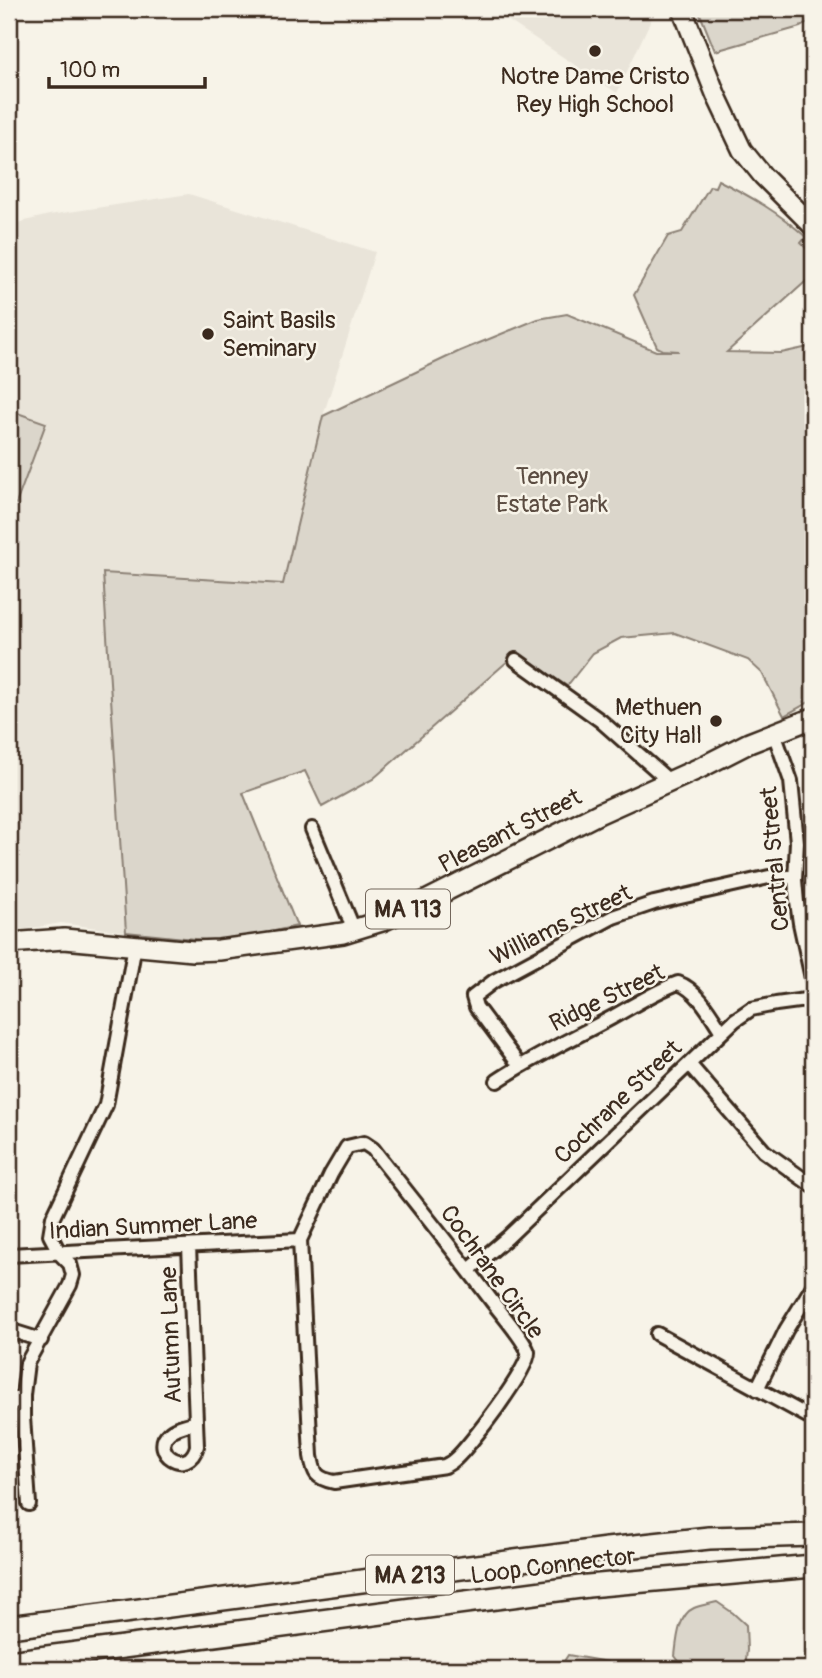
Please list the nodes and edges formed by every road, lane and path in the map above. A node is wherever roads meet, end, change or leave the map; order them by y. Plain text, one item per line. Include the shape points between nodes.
1 (682, 9) edge
2 (813, 226) edge
3 (516, 660) dead end
4 (810, 717) edge
5 (774, 733) junction
6 (669, 781) junction
7 (312, 829) dead end
8 (795, 877) junction
9 (354, 930) junction
10 (9, 943) edge
11 (135, 945) junction
12 (813, 983) edge
13 (813, 999) edge
14 (722, 1032) junction
15 (689, 1064) junction
16 (520, 1066) junction
17 (497, 1082) dead end
18 (813, 1186) edge
19 (300, 1240) junction
20 (189, 1246) junction
21 (60, 1253) junction
22 (9, 1255) edge
23 (469, 1270) junction
24 (813, 1286) edge
25 (9, 1330) edge
26 (657, 1334) dead end
27 (41, 1340) junction
28 (757, 1389) junction
29 (23, 1395) junction
30 (9, 1405) edge
31 (813, 1419) edge
32 (196, 1422) dead end
33 (29, 1504) dead end
34 (813, 1535) edge
35 (813, 1566) edge
36 (9, 1627) edge
37 (9, 1662) edge

1 - 2 main road via 743,150
3 - 6 street via 601,721
4 - 5 main road, Pleasant Street / MA 113
5 - 6 main road, Pleasant Street / MA 113
5 - 8 street, Central Street via 791,781
6 - 9 main road, Pleasant Street / MA 113 via 424,902
7 - 9 street
8 - 12 street, Central Street
8 - 16 street, Williams Street via 769,877 627,911 494,981 473,997 476,1007
9 - 11 main road, Pleasant Street / MA 113 via 219,950
10 - 11 main road, Pleasant Street / MA 113 via 64,939
11 - 21 street via 106,1105 53,1217 50,1235
13 - 14 street, Cochrane Street via 751,1009
14 - 15 street, Cochrane Street
14 - 16 street, Ridge Street via 700,1000 678,983
15 - 18 street via 764,1151
15 - 23 street, Cochrane Street
16 - 17 street, Ridge Street
19 - 20 street, Indian Summer Lane
19 - 23 street, Cochrane Circle via 347,1147 364,1143
19 - 23 street, Cochrane Circle via 311,1456 317,1475 334,1482 445,1466 478,1432 522,1371 528,1352
20 - 21 street, Indian Summer Lane
20 - 32 street, Autumn Lane
21 - 22 street, Indian Summer Lane
21 - 27 street via 70,1264 72,1275
24 - 28 street
25 - 27 street
26 - 28 street
27 - 29 street via 27,1363
28 - 31 street
29 - 30 street
29 - 33 street
34 - 36 highway, Loop Connector / MA 213 via 709,1538 607,1549
35 - 37 highway, Loop Connector / MA 213 via 588,1586

